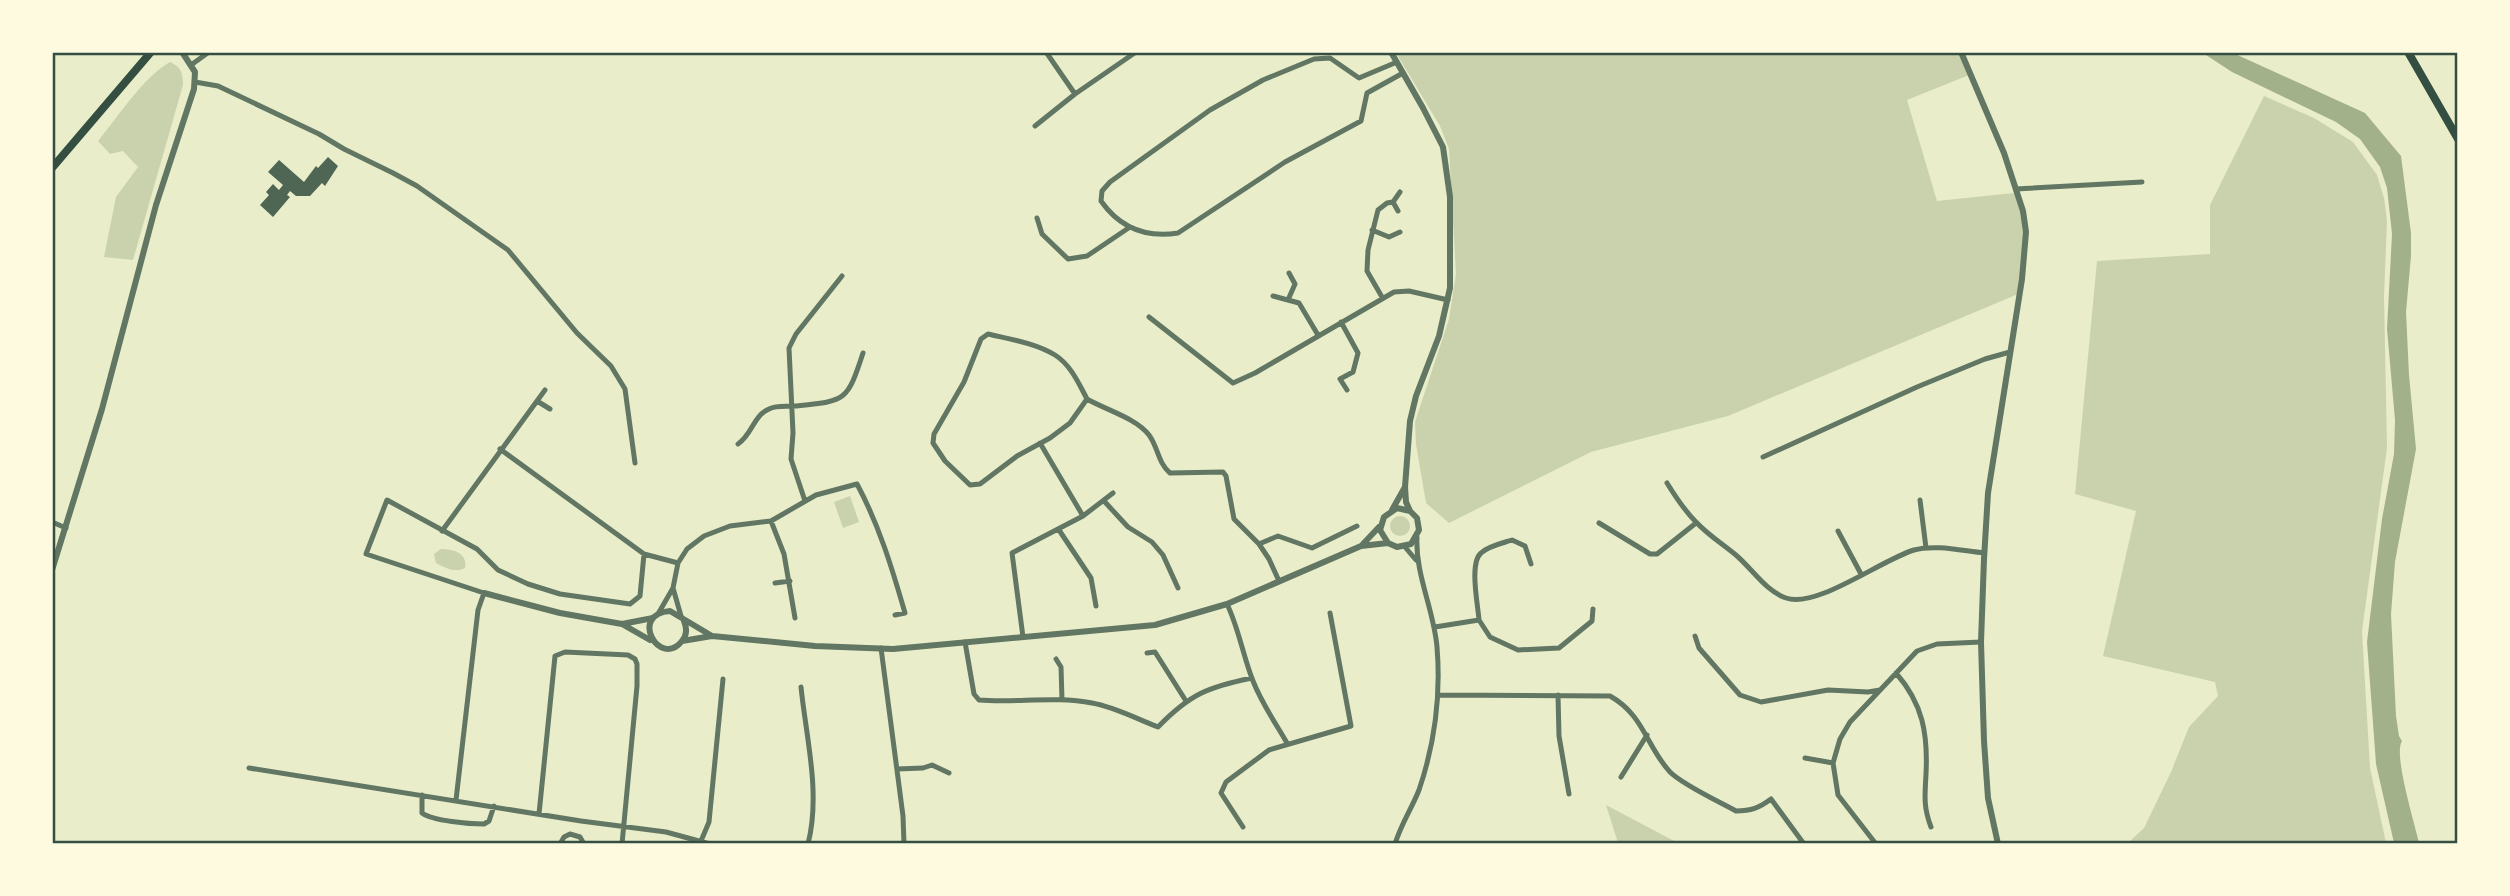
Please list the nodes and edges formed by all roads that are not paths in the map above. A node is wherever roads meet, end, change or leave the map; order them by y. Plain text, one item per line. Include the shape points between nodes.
1 (151, 52) edge
2 (182, 52) edge
3 (209, 52) edge
4 (1046, 52) edge
5 (1391, 52) edge
6 (1961, 52) edge
7 (2408, 52) edge
8 (1135, 53) edge
9 (1397, 62) junction
10 (191, 65) junction
11 (1403, 73) junction
12 (195, 82) junction
13 (1075, 94) junction
14 (1035, 127) dead end
15 (2458, 139) edge
16 (52, 168) edge
17 (2142, 182) dead end
18 (2016, 189) junction
19 (1400, 192) dead end
20 (1393, 202) junction
21 (1398, 211) dead end
22 (1037, 218) dead end
23 (1129, 228) junction
24 (1372, 230) junction
25 (1400, 232) dead end
26 (1289, 274) dead end
27 (842, 276) dead end
28 (1273, 296) dead end
29 (1382, 297) junction
30 (1288, 300) junction
31 (1448, 300) junction
32 (1149, 317) dead end
33 (1341, 322) junction
34 (1318, 335) junction
35 (2010, 352) junction
36 (863, 353) dead end
37 (545, 390) dead end
38 (1347, 390) dead end
39 (1087, 399) junction
40 (537, 401) junction
41 (791, 406) junction
42 (550, 409) dead end
43 (1040, 443) junction
44 (737, 444) dead end
45 (500, 449) junction
46 (1763, 457) dead end
47 (635, 463) dead end
48 (1667, 483) dead end
49 (1405, 487) junction
50 (1113, 494) dead end
51 (1920, 500) dead end
52 (805, 501) junction
53 (1104, 501) junction
54 (1392, 510) junction
55 (1410, 511) junction
56 (1083, 516) junction
57 (771, 521) junction
58 (52, 522) edge
59 (1599, 523) dead end
60 (1696, 523) junction
61 (1357, 526) dead end
62 (1380, 526) junction
63 (66, 528) junction
64 (1059, 530) junction
65 (442, 531) junction
66 (1838, 531) dead end
67 (1417, 537) junction
68 (1388, 543) junction
69 (1259, 544) junction
70 (1361, 545) junction
71 (1405, 547) junction
72 (1926, 548) junction
73 (1984, 553) junction
74 (644, 554) junction
75 (678, 562) junction
76 (1418, 562) junction
77 (1531, 564) dead end
78 (52, 570) edge
79 (1861, 574) junction
80 (790, 581) junction
81 (1279, 581) junction
82 (775, 583) dead end
83 (673, 588) junction
84 (1178, 588) dead end
85 (484, 593) junction
86 (1227, 604) junction
87 (1096, 606) dead end
88 (1593, 609) dead end
89 (1330, 613) dead end
90 (895, 615) dead end
91 (655, 616) junction
92 (683, 618) junction
93 (795, 618) dead end
94 (1479, 620) junction
95 (622, 624) junction
96 (1435, 627) junction
97 (712, 636) junction
98 (1695, 636) dead end
99 (1023, 637) junction
100 (653, 641) junction
101 (682, 641) junction
102 (965, 642) junction
103 (1981, 642) junction
104 (881, 648) junction
105 (1147, 653) dead end
106 (1056, 659) dead end
107 (1896, 673) junction
108 (1252, 678) junction
109 (723, 679) dead end
110 (801, 687) dead end
111 (1880, 690) junction
112 (1439, 695) junction
113 (1558, 695) junction
114 (1062, 700) junction
115 (1185, 701) junction
116 (1647, 735) junction
117 (1287, 743) junction
118 (1805, 758) dead end
119 (1833, 763) junction
120 (249, 768) dead end
121 (897, 769) junction
122 (949, 774) dead end
123 (1621, 776) dead end
124 (1569, 793) dead end
125 (422, 794) junction
126 (456, 800) junction
127 (494, 806) junction
128 (539, 814) junction
129 (624, 826) junction
130 (1243, 827) dead end
131 (1931, 827) dead end
132 (701, 841) junction
133 (560, 844) edge
134 (584, 844) edge
135 (622, 844) edge
136 (710, 844) edge
137 (808, 844) edge
138 (904, 844) edge
139 (1395, 844) edge
140 (1804, 844) edge
141 (1876, 844) edge
142 (1998, 844) edge

1 - 16 highway
2 - 10 street
3 - 10 street
4 - 13 street
5 - 9 street
6 - 18 street
7 - 15 highway
8 - 13 street
9 - 11 street
9 - 23 street via 1359,78 1330,58 1314,59 1263,80 1210,110 1110,182 1100,195 1106,208
10 - 12 street
11 - 23 street via 1367,93 1361,121 1285,162 1178,233 1160,236
11 - 31 street via 1443,147 1451,258
12 - 47 street via 218,86 393,173 508,250 577,333 611,366 625,389
12 - 63 street
13 - 14 street
17 - 18 street
18 - 35 street via 2026,232
19 - 20 street
20 - 21 street
20 - 24 street via 1378,210
22 - 23 street via 1042,234 1068,259 1087,256
24 - 25 street via 1389,237
24 - 29 street via 1367,271
26 - 30 street via 1295,284
27 - 41 street via 789,348
28 - 30 street
29 - 31 street via 1409,291
29 - 33 street
30 - 34 street via 1299,303
31 - 49 street via 1410,421
32 - 34 street via 1233,383
33 - 34 street
33 - 38 street via 1358,353 1353,372 1340,379
35 - 46 street via 1963,368
35 - 73 street via 1988,493
36 - 41 street via 846,393 836,402
37 - 40 street
39 - 43 street via 1070,423
39 - 43 street via 1074,374 1056,356 1007,338 988,334 981,339 933,443 970,485 980,484
39 - 69 street via 1139,426 1150,436 1170,473 1223,472 1234,519
40 - 42 street
40 - 45 street
41 - 44 street via 760,413 746,439
41 - 52 street via 791,459
43 - 56 street
45 - 65 street
45 - 74 street
48 - 60 street
49 - 54 street
49 - 55 street
50 - 53 street
51 - 72 street
52 - 57 street
52 - 90 street via 857,484 890,559 905,613
53 - 56 street
53 - 84 street via 1128,527 1152,542
54 - 55 street
54 - 62 street
55 - 67 street via 1419,524
56 - 64 street
57 - 75 street via 730,526 704,536
57 - 80 street
58 - 63 street
59 - 60 street via 1657,554
60 - 79 street via 1783,597 1815,597
61 - 69 street via 1312,548 1278,536
62 - 68 street
62 - 70 street
63 - 78 street
64 - 87 street via 1091,578
64 - 99 street via 1012,553
65 - 74 street via 477,550 498,570 528,584 560,594 630,604 640,596
65 - 85 street via 387,500 366,554
66 - 79 street
67 - 71 street
67 - 76 street
68 - 70 street
68 - 71 street
69 - 81 street
70 - 81 street
71 - 76 street
72 - 73 street
72 - 79 street via 1894,557
73 - 103 street
74 - 75 street
75 - 83 street
76 - 96 street
77 - 94 street via 1525,546 1512,540 1481,553 1475,574
80 - 82 street
80 - 93 street
81 - 86 street
83 - 91 street
83 - 92 street
85 - 95 street
85 - 126 street via 478,610
86 - 99 street via 1155,625
86 - 108 street
88 - 94 street via 1591,621 1559,648 1518,650 1490,637
89 - 117 street via 1351,726
91 - 92 street via 670,611
91 - 95 street
91 - 100 street via 649,630
92 - 97 street
92 - 101 street via 687,632
94 - 96 street
95 - 100 street
96 - 112 street
97 - 101 street
97 - 104 street
98 - 111 street via 1699,648 1740,695 1761,702 1828,690
99 - 102 street
100 - 101 street via 670,648
102 - 104 street
102 - 114 street via 979,701
103 - 107 street via 1937,644 1917,651
103 - 142 street via 1988,798
104 - 121 street
105 - 115 street via 1154,652
106 - 114 street via 1061,667
107 - 111 street
107 - 131 street via 1910,690 1925,734 1924,808
108 - 115 street via 1217,685
108 - 117 street
109 - 132 street via 709,822
110 - 137 street via 814,802
111 - 119 street via 1850,722
112 - 113 street
112 - 139 street via 1437,723 1418,793
113 - 116 street via 1611,696 1625,704
113 - 124 street via 1559,736
114 - 115 street via 1093,703 1158,727
116 - 123 street
116 - 140 street via 1671,773 1735,811 1759,808 1771,799
117 - 130 street via 1269,750 1226,782 1222,793
118 - 119 street
119 - 141 street via 1838,796
120 - 125 street
121 - 122 street via 932,765
121 - 138 street
125 - 126 street
125 - 127 street via 426,817 484,824
126 - 127 street
127 - 128 street
128 - 129 street
128 - 129 street via 555,656 565,652 628,655 637,664 637,686
129 - 132 street
129 - 135 street
132 - 136 street
133 - 134 street via 570,834

